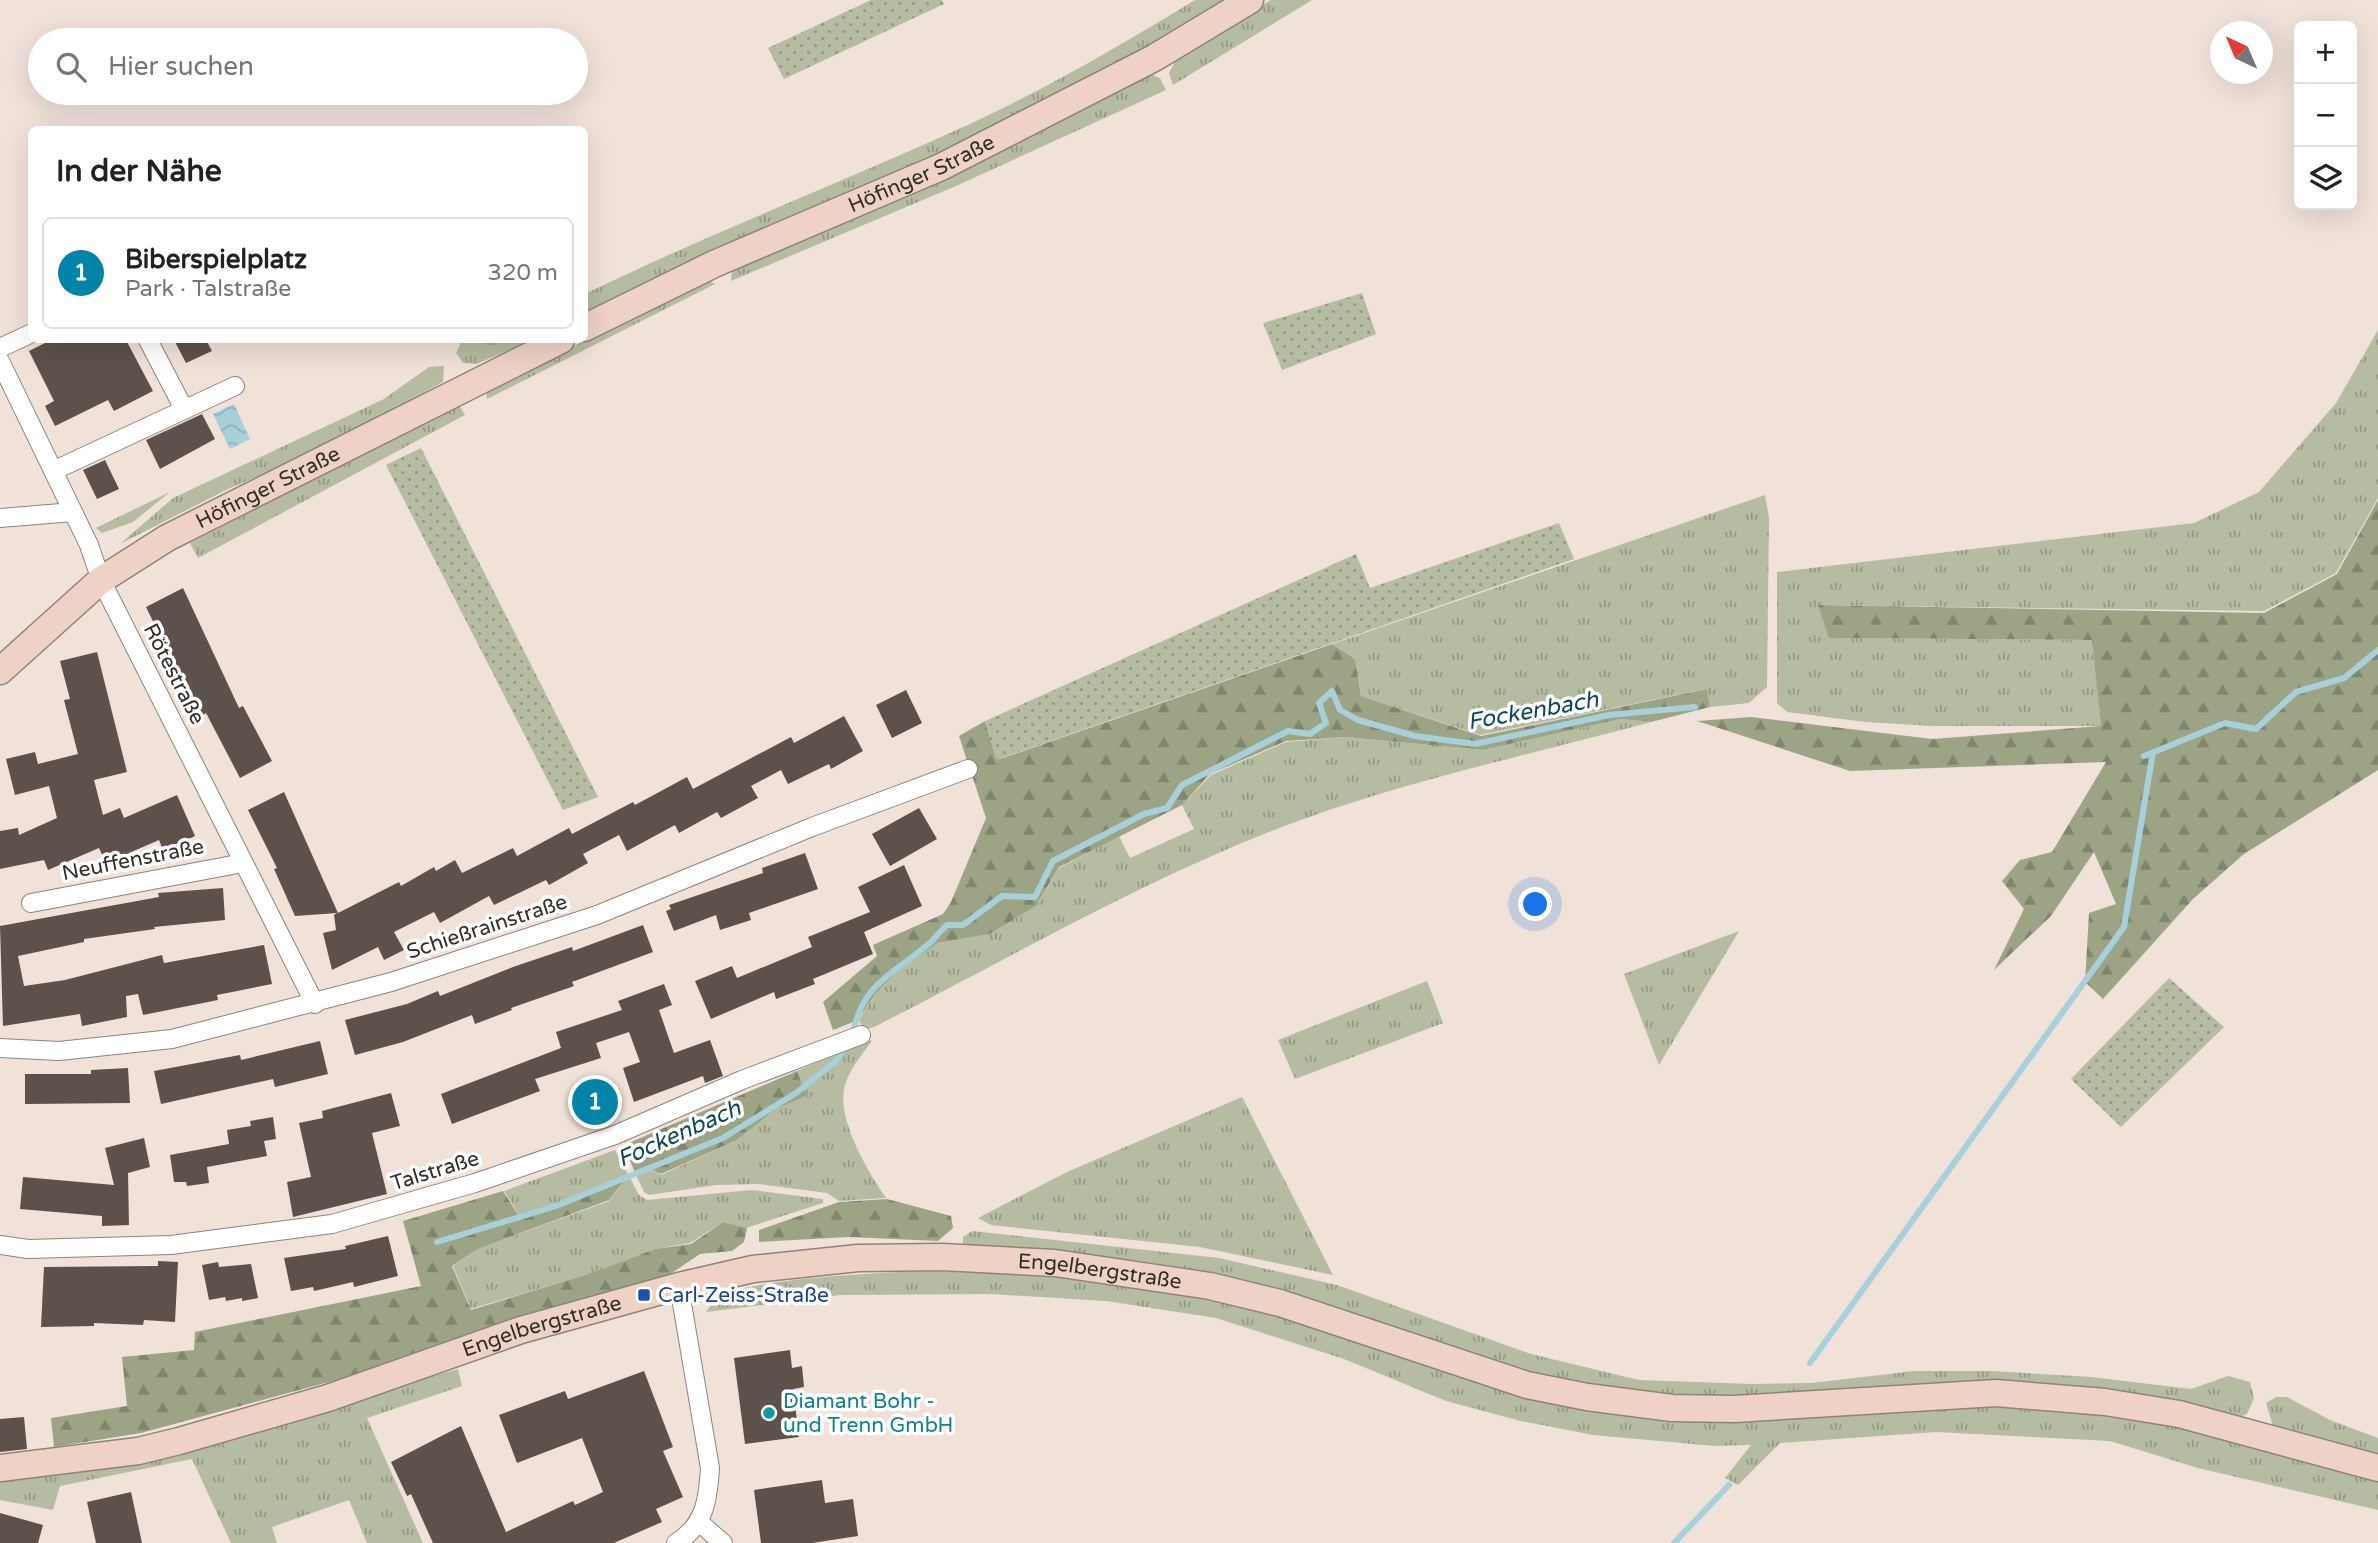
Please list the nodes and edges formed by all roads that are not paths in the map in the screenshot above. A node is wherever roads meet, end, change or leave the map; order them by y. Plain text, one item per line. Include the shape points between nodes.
1 (1250, 0) edge
2 (588, 326) edge
3 (28, 335) edge
4 (150, 343) edge
5 (555, 343) edge
6 (0, 348) edge
7 (0, 361) edge
8 (235, 386) dead end
9 (184, 409) junction
10 (53, 471) junction
11 (73, 512) junction
12 (0, 518) edge
13 (101, 580) junction
14 (0, 671) edge
15 (968, 769) dead end
16 (243, 863) junction
17 (31, 903) dead end
18 (315, 1004) junction
19 (861, 1035) dead end
20 (0, 1048) edge
21 (0, 1245) edge
22 (679, 1286) junction
23 (0, 1468) edge
24 (2378, 1468) edge
25 (700, 1523) junction
26 (676, 1543) edge
27 (723, 1543) edge

1 - 2 street, Höfinger Straße via 1154,58 941,167 714,264
3 - 6 street
4 - 9 street
5 - 13 street, Höfinger Straße via 169,537
7 - 10 street, Rötestraße
8 - 9 street
9 - 10 street
10 - 11 street, Rötestraße
11 - 12 street
11 - 13 street, Rötestraße
13 - 14 street, Höfinger Straße
13 - 16 street, Rötestraße
15 - 18 street, Schießrainstraße via 597,915
16 - 17 street, Neuffenstraße
16 - 18 street, Rötestraße
18 - 20 street, Schießrainstraße via 172,1039 60,1051
19 - 21 street, Talstraße via 603,1139 475,1184 332,1224 172,1245 28,1249
22 - 23 street, Engelbergstraße via 521,1331 328,1398 179,1441 138,1451
22 - 24 street, Engelbergstraße via 754,1269 858,1258 1055,1263 1210,1286 1280,1303 1527,1385 1587,1397 1672,1408 1734,1409 1996,1394 2105,1402 2179,1414
22 - 25 street via 710,1468 709,1497
25 - 26 street
25 - 27 street

